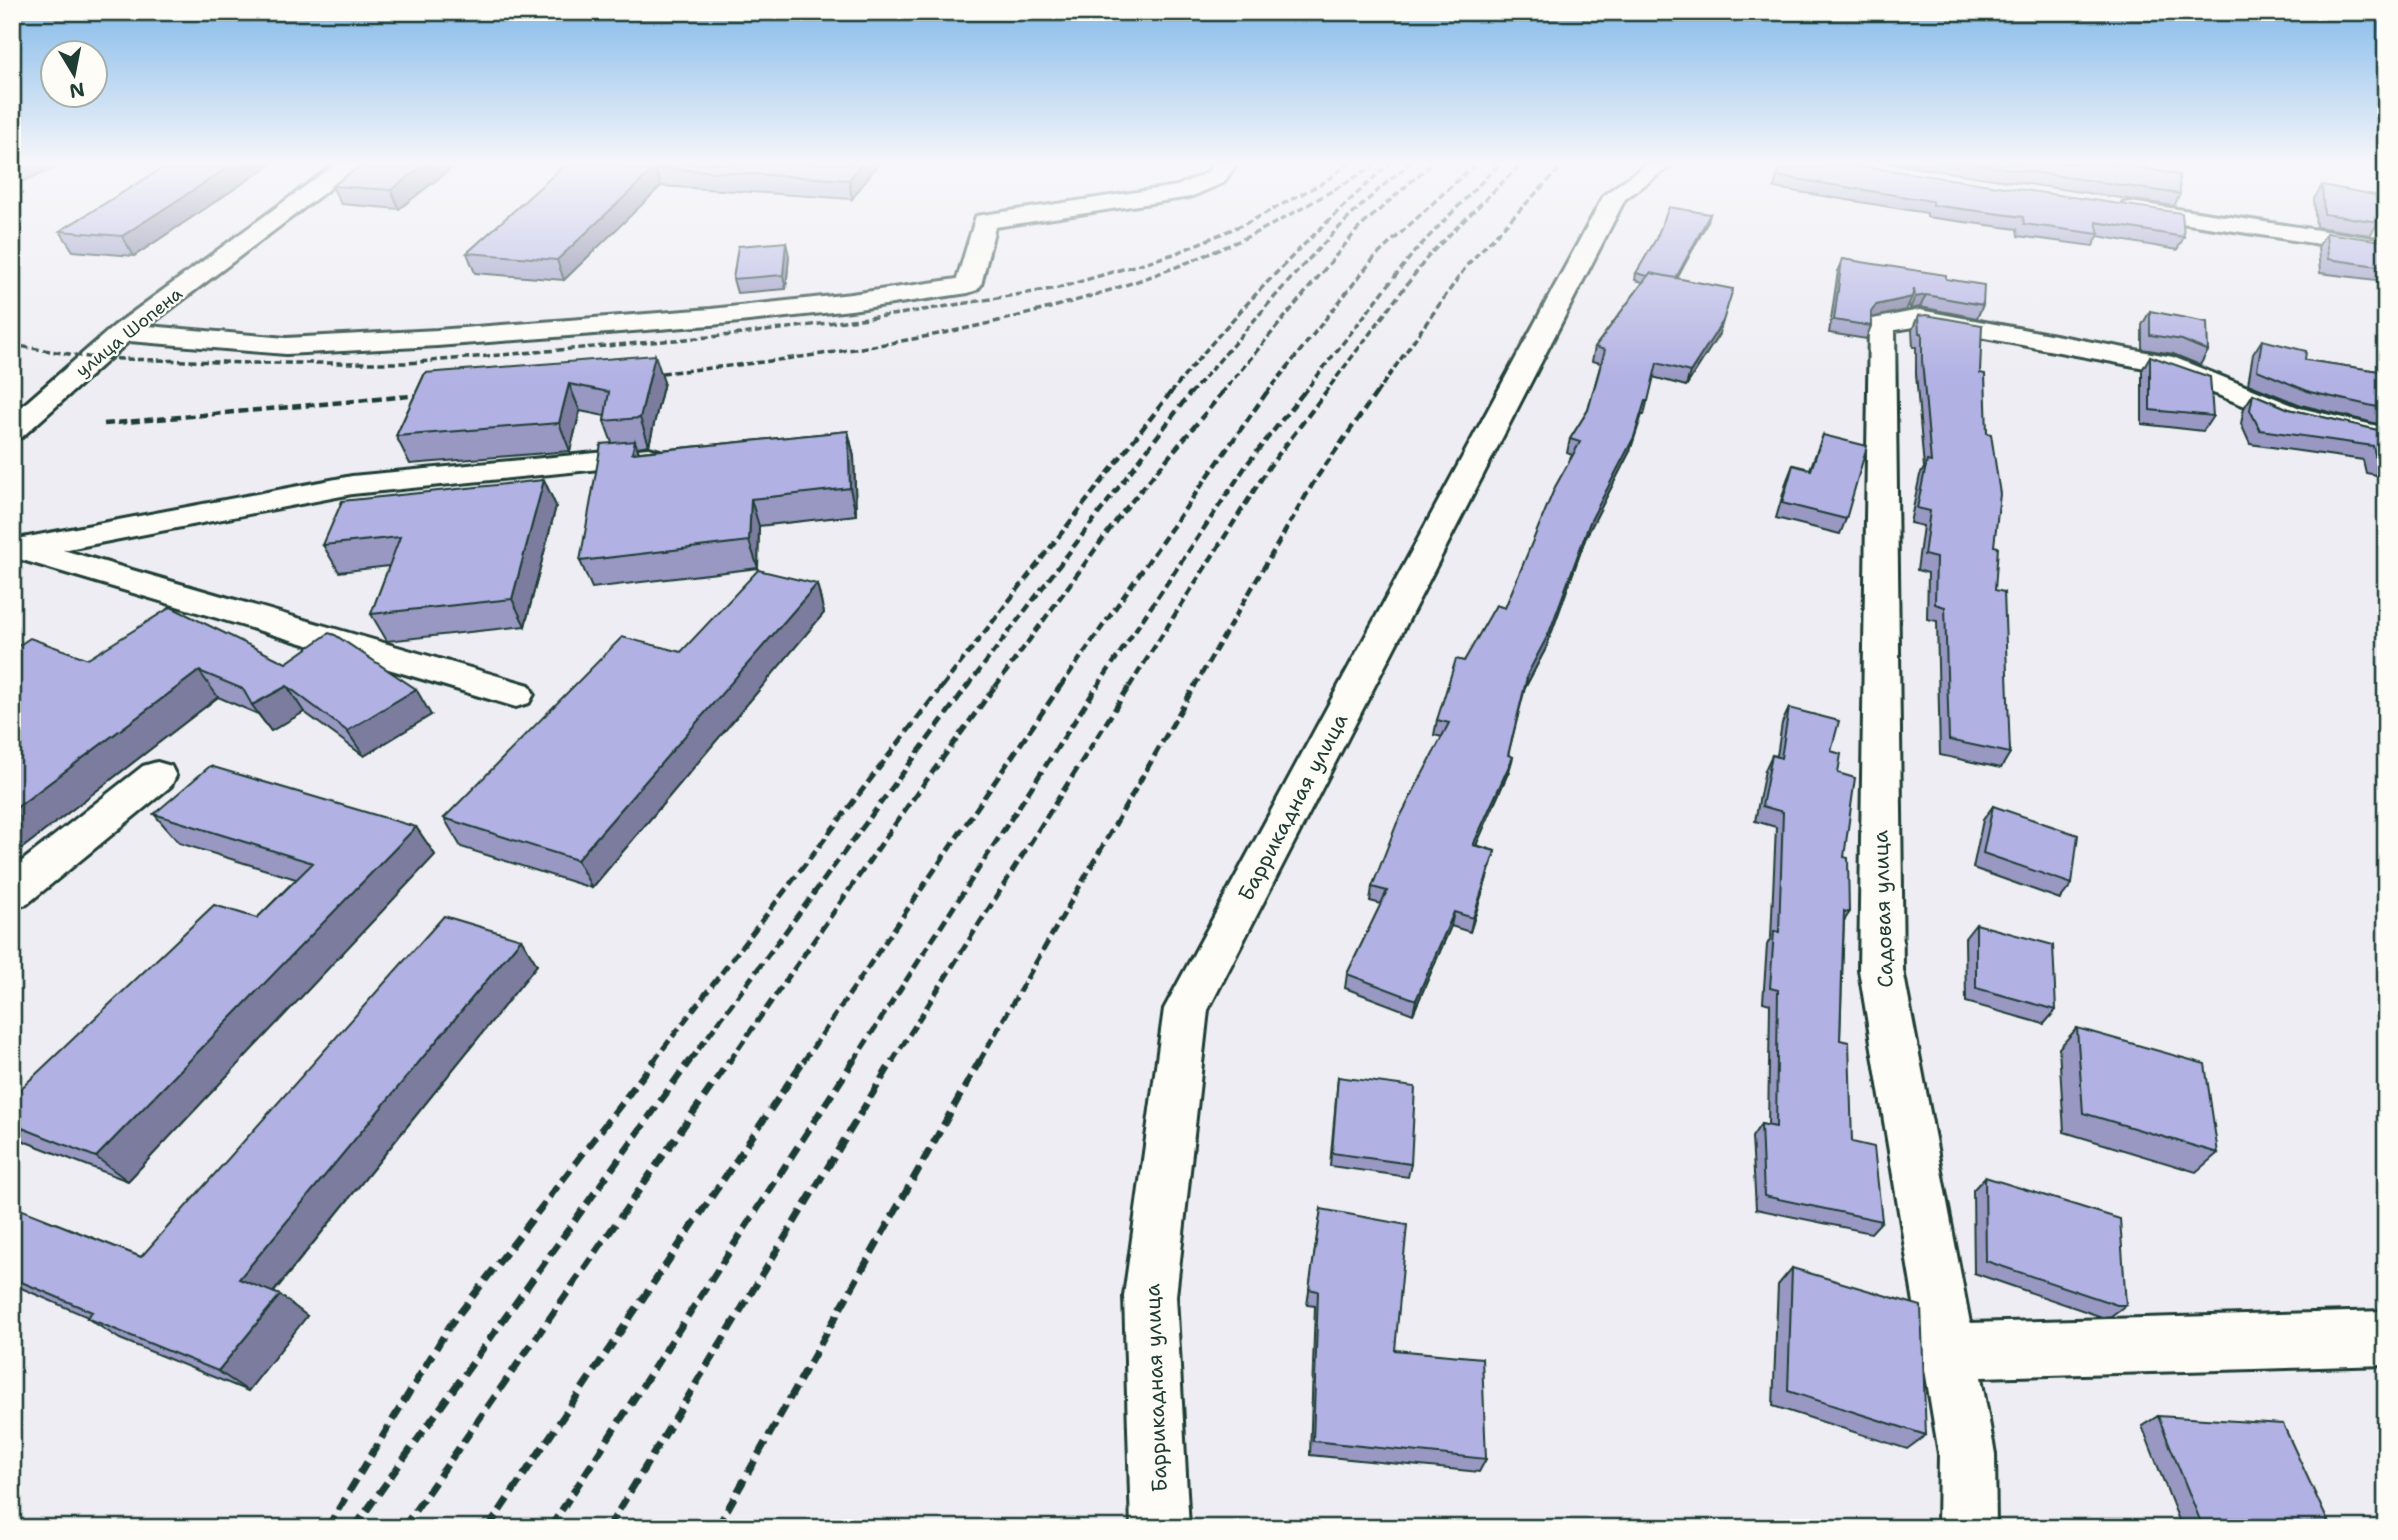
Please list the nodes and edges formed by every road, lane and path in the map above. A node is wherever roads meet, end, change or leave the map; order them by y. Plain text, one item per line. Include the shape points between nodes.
1 (255, 235) edge
2 (981, 235) edge
3 (1595, 235) edge
4 (2304, 235) edge
5 (2386, 247) edge
6 (123, 332) junction
7 (12, 431) edge
8 (2386, 437) edge
9 (676, 455) edge
10 (16, 555) edge
11 (516, 694) dead end
12 (157, 776) dead end
13 (12, 892) edge
14 (2386, 1338) edge
15 (1949, 1351) junction
16 (1160, 1528) edge
17 (1967, 1528) edge

1 - 6 street, улица Шопена
2 - 6 street via 968,285 851,302 712,317 286,346
3 - 16 street, Баррикадная улица via 1186,1009 1150,1296
4 - 5 street
6 - 7 street, улица Шопена
8 - 15 street, Садовая улица via 2290,414 2163,363 1920,318 1882,325 1881,970
9 - 10 street via 352,485
10 - 11 street
12 - 13 street
14 - 15 street
15 - 17 street, Садовая улица via 1967,1454

